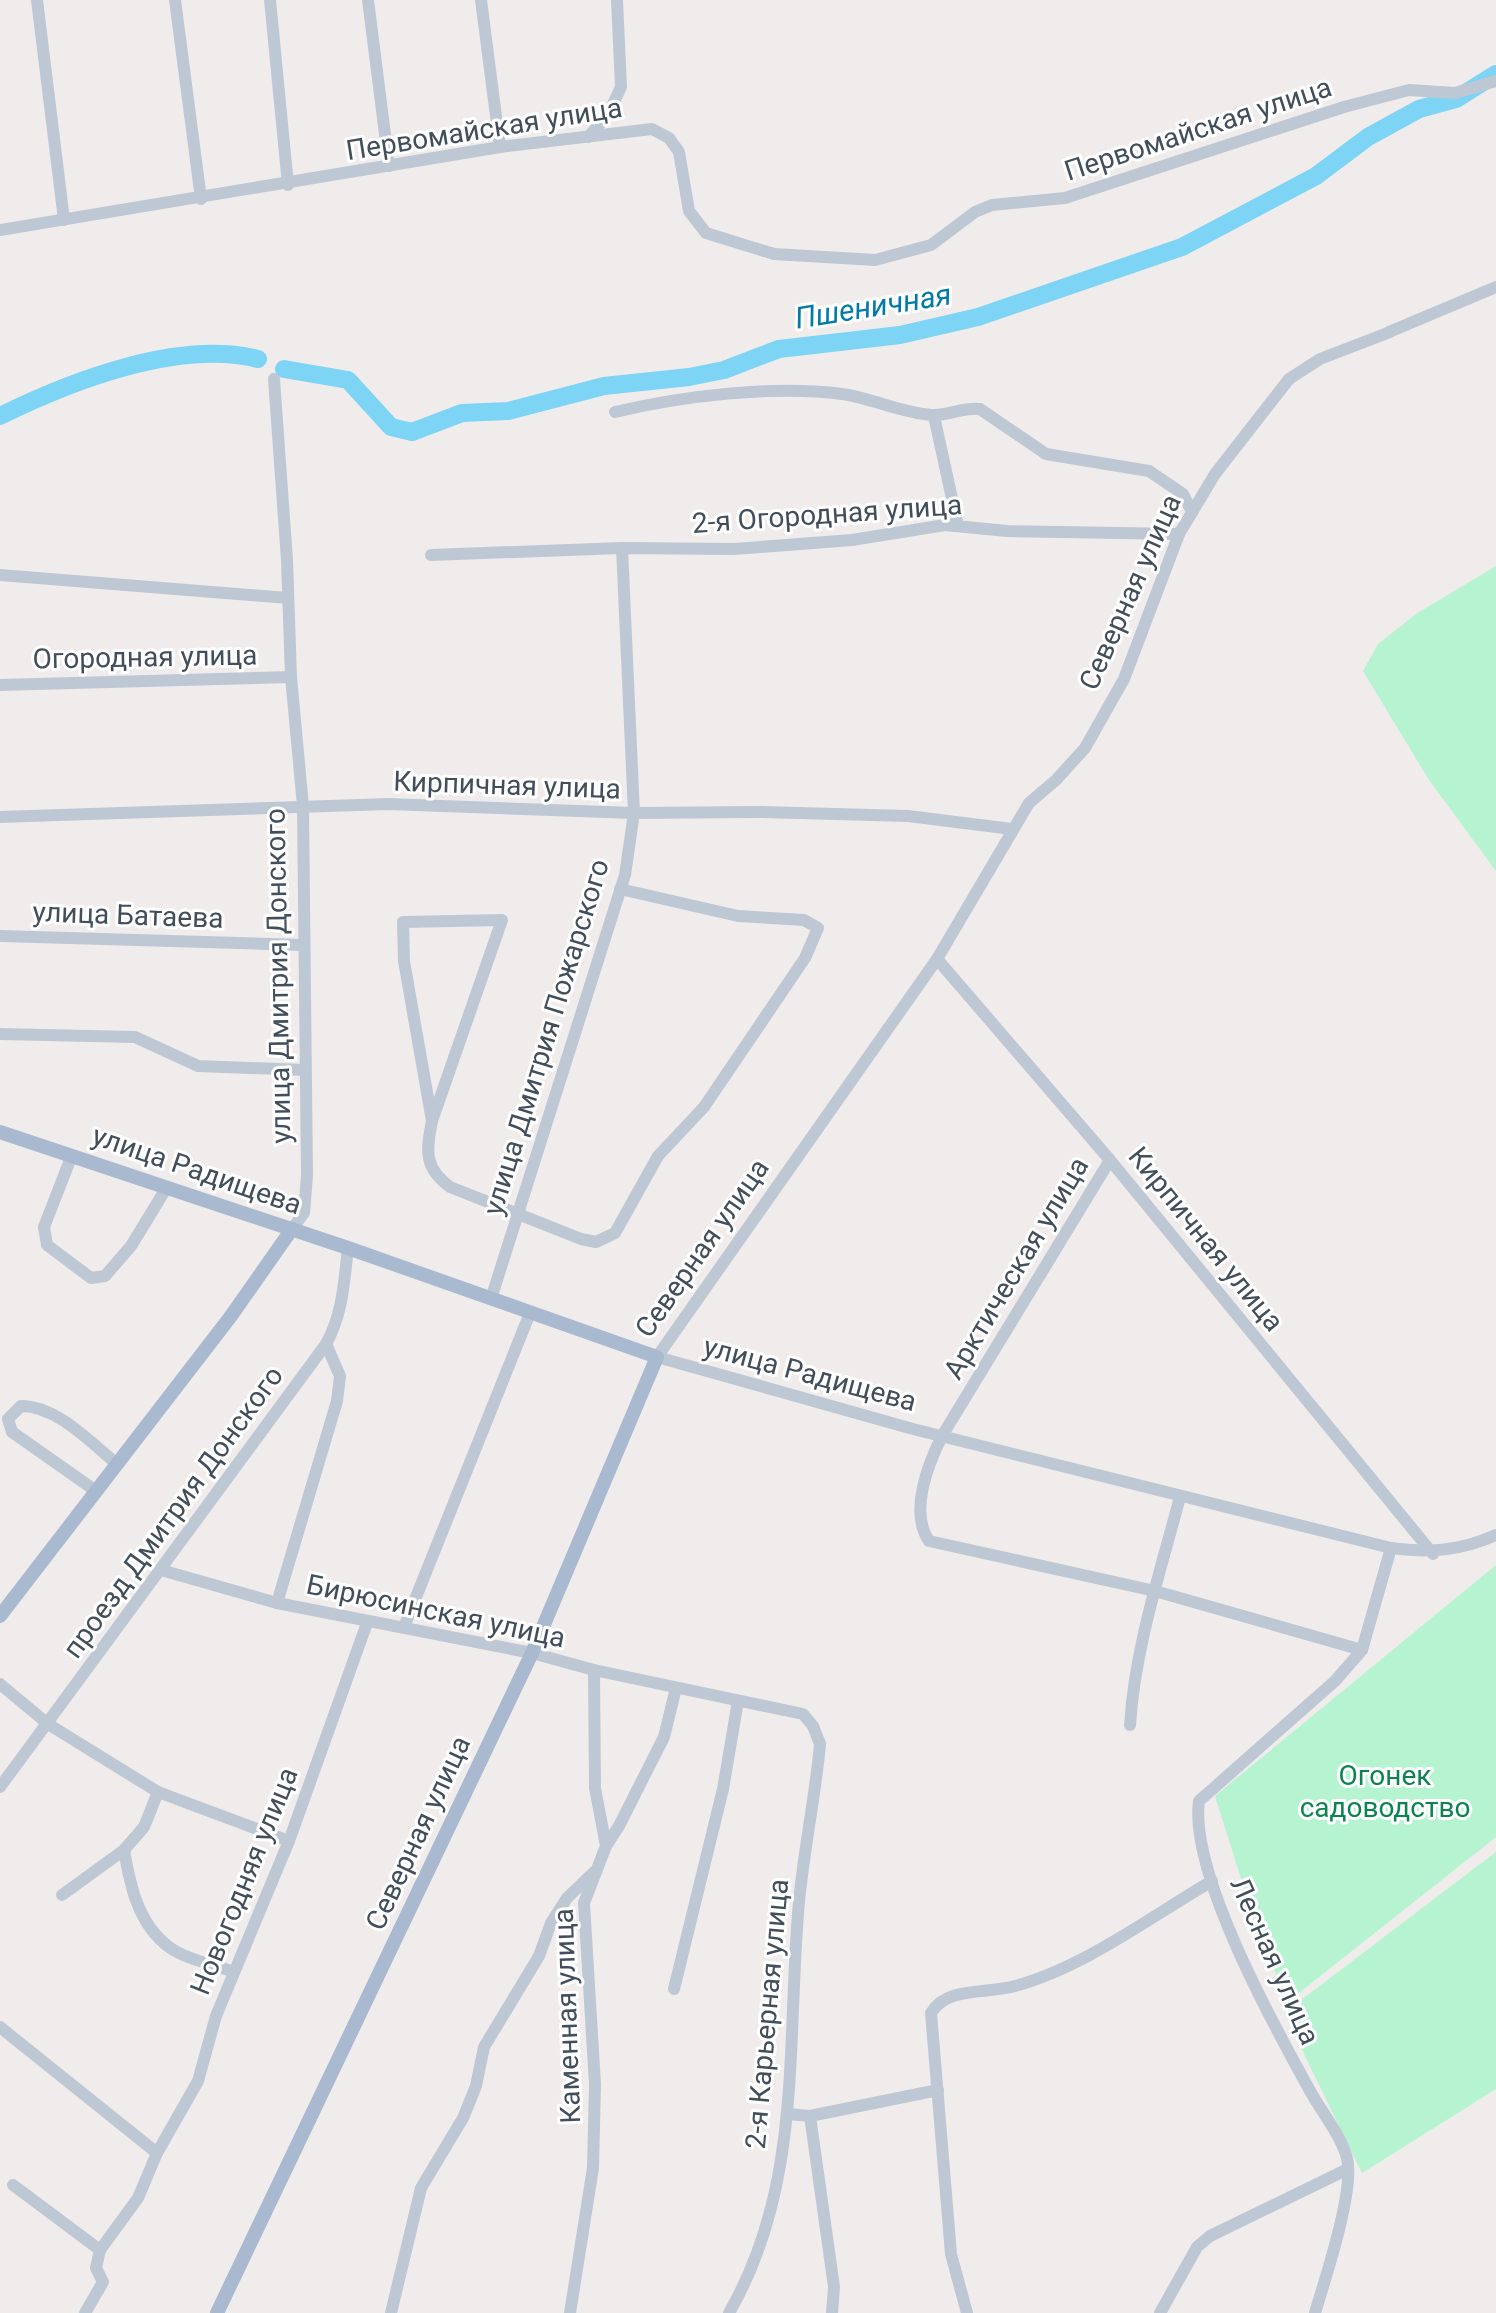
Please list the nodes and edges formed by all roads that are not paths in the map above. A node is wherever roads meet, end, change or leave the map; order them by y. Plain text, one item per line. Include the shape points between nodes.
1 (37, 0) edge
2 (175, 0) edge
3 (270, 0) edge
4 (368, 0) edge
5 (481, 0) edge
6 (617, 0) edge
7 (1496, 81) edge
8 (588, 137) junction
9 (500, 147) junction
10 (389, 166) junction
11 (288, 185) junction
12 (201, 199) junction
13 (64, 220) junction
14 (0, 230) edge
15 (1496, 287) edge
16 (274, 379) dead end
17 (615, 412) dead end
18 (934, 416) junction
19 (1192, 512) junction
20 (958, 526) junction
21 (1179, 534) junction
22 (622, 548) junction
23 (431, 555) dead end
24 (0, 575) edge
25 (288, 598) junction
26 (291, 677) junction
27 (0, 685) edge
28 (303, 806) junction
29 (634, 813) junction
30 (0, 817) edge
31 (1012, 829) junction
32 (620, 889) junction
33 (0, 936) edge
34 (303, 945) junction
35 (937, 959) junction
36 (0, 1034) edge
37 (304, 1070) junction
38 (432, 1121) junction
39 (0, 1132) edge
40 (72, 1155) junction
41 (1110, 1160) junction
42 (167, 1187) junction
43 (516, 1213) junction
44 (292, 1229) junction
45 (348, 1248) junction
46 (491, 1299) junction
47 (530, 1313) junction
48 (326, 1344) junction
49 (657, 1357) junction
50 (942, 1436) junction
51 (117, 1464) junction
52 (96, 1491) junction
53 (1180, 1497) junction
54 (1496, 1535) edge
55 (1391, 1548) junction
56 (1433, 1554) junction
57 (161, 1570) junction
58 (1155, 1591) junction
59 (277, 1603) junction
60 (0, 1616) edge
61 (367, 1623) junction
62 (404, 1627) junction
63 (1362, 1650) junction
64 (532, 1653) junction
65 (594, 1670) junction
66 (0, 1684) edge
67 (676, 1688) junction
68 (738, 1701) junction
69 (803, 1714) joint
70 (48, 1724) junction
71 (1130, 1725) dead end
72 (0, 1787) edge
73 (158, 1792) junction
74 (289, 1841) junction
75 (606, 1846) junction
76 (124, 1850) junction
77 (596, 1871) junction
78 (1212, 1881) junction
79 (62, 1895) dead end
80 (234, 1972) junction
81 (674, 1989) dead end
82 (0, 2027) edge
83 (938, 2090) junction
84 (788, 2114) junction
85 (810, 2116) junction
86 (157, 2153) junction
87 (1348, 2169) junction
88 (13, 2185) dead end
89 (100, 2250) junction
90 (85, 2313) edge
91 (217, 2313) edge
92 (391, 2313) edge
93 (570, 2313) edge
94 (729, 2313) edge
95 (832, 2313) edge
96 (967, 2313) edge
97 (1160, 2313) edge
98 (1315, 2313) edge

1 - 13 street
2 - 12 street
3 - 11 street
4 - 10 street
5 - 9 street
6 - 8 street via 621,87 608,115
7 - 8 street, Первомайская улица via 1455,93 1409,90 1065,198 992,205 931,245 875,260 774,254 706,233 689,211 679,152 669,138 652,129
8 - 9 street, Первомайская улица
9 - 10 street, Первомайская улица
10 - 11 street, Первомайская улица
11 - 12 street, Первомайская улица
12 - 13 street, Первомайская улица
13 - 14 street, Первомайская улица
15 - 19 street, Северная улица via 1320,359 1289,379
16 - 25 street, улица Дмитрия Донского
17 - 18 street via 691,398 819,392
18 - 19 street via 980,409 1046,454 1149,471 1183,494
18 - 20 street
19 - 21 street, Северная улица
20 - 21 street, 2-я Огородная улица
20 - 22 street, 2-я Огородная улица via 734,549
21 - 31 street, Северная улица via 1124,679 1085,748 1029,803
22 - 23 street, 2-я Огородная улица
22 - 29 street, улица Дмитрия Пожарского
24 - 25 street
25 - 26 street, улица Дмитрия Донского
26 - 27 street, Огородная улица
26 - 28 street, улица Дмитрия Донского
28 - 29 street, Кирпичная улица
28 - 30 street, Кирпичная улица
28 - 34 street, улица Дмитрия Донского
29 - 31 street, Кирпичная улица via 908,816
29 - 32 street, улица Дмитрия Пожарского
31 - 35 street, Северная улица
32 - 43 street, улица Дмитрия Пожарского
32 - 43 street via 738,916 804,920 818,928 805,958 704,1107 658,1156 615,1233 596,1242
33 - 34 street, улица Батаева
34 - 37 street, улица Дмитрия Донского
35 - 41 street, Кирпичная улица
35 - 49 street, Северная улица
36 - 37 street via 135,1037 198,1066
37 - 44 street, улица Дмитрия Донского via 304,1213
38 - 38 street via 404,961 403,922 502,920
38 - 43 street via 428,1141 434,1175 450,1187
39 - 40 main road, улица Радищева
40 - 42 main road, улица Радищева
40 - 42 street via 44,1239 91,1278 105,1276 131,1246
41 - 50 street, Арктическая улица
41 - 56 street, Кирпичная улица
42 - 44 main road, улица Радищева
43 - 46 street, улица Дмитрия Пожарского
44 - 45 main road, улица Радищева
44 - 51 main road, улица Дмитрия Донского
45 - 46 main road, улица Радищева
45 - 48 street, проезд Дмитрия Донского via 341,1304
46 - 47 main road, улица Радищева
47 - 49 main road, улица Радищева
47 - 62 street
48 - 57 street, проезд Дмитрия Донского
48 - 59 street, Бирюсинская улица via 340,1376 337,1401
49 - 50 street, улица Радищева
49 - 64 main road, Северная улица
50 - 53 street, улица Радищева
50 - 58 street, Арктическая улица via 930,1460 920,1516 929,1541
51 - 52 main road, улица Дмитрия Донского
51 - 52 street via 37,1406 21,1406 8,1419 12,1432
52 - 60 main road, улица Дмитрия Донского
53 - 55 street, улица Радищева
53 - 58 street
54 - 56 street
55 - 56 street, улица Радищева
55 - 63 street, Лесная улица
57 - 59 street
57 - 70 street, проезд Дмитрия Донского
58 - 63 street
58 - 71 street via 1138,1658
59 - 61 street, Бирюсинская улица
61 - 62 street, Бирюсинская улица
61 - 74 street, Новогодняя улица
62 - 64 street, Бирюсинская улица
63 - 78 street, Лесная улица via 1335,1681 1199,1801 1196,1820
64 - 65 street, Бирюсинская улица
64 - 91 main road, Северная улица
65 - 67 street, Бирюсинская улица
65 - 75 street via 595,1788
66 - 70 street
67 - 68 street, Бирюсинская улица
67 - 75 street, Каменная улица via 664,1737
68 - 69 street, Бирюсинская улица
68 - 81 street via 723,1789
69 - 84 street, 2-я Карьерная улица via 820,1744 798,1914
70 - 72 street, проезд Дмитрия Донского
70 - 73 street
73 - 74 street
73 - 76 street via 144,1827
74 - 80 street, Новогодняя улица
75 - 77 street, Каменная улица
76 - 79 street
76 - 80 street via 143,1918 169,1947
77 - 92 street via 567,1898 484,2047 463,2118 421,2188
77 - 93 street, Каменная улица via 584,1903 595,2084 593,2168
78 - 83 street via 1066,1966 1015,1987 938,2001 931,2013
78 - 87 street, Лесная улица via 1235,1940
80 - 86 street, Новогодняя улица via 198,2081
82 - 86 street
83 - 85 street
83 - 96 street via 951,2254
84 - 85 street
84 - 94 street, 2-я Карьерная улица via 768,2229
85 - 95 street, 2-я Карьерная улица via 834,2287
86 - 89 street, Новогодняя улица via 138,2198
87 - 97 street via 1210,2236 1197,2247
87 - 98 street
88 - 89 street
89 - 90 street via 96,2268 103,2282

